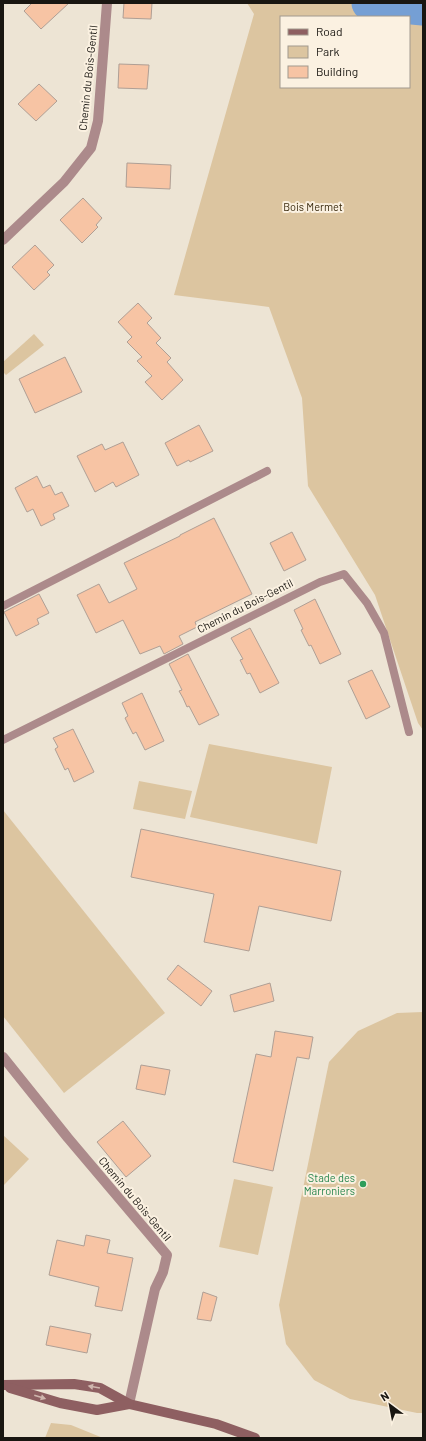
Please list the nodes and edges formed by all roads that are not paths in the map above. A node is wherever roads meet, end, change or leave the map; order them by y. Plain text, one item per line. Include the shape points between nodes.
1 (107, 3) edge
2 (3, 240) edge
3 (267, 471) dead end
4 (3, 606) edge
5 (409, 732) dead end
6 (3, 740) edge
7 (3, 1056) edge
8 (3, 1385) edge
9 (129, 1404) junction
10 (255, 1438) edge

1 - 2 street, Chemin du Bois-Gentil via 98,121 91,148 64,182
3 - 4 lane
5 - 6 lane, Chemin du Bois-Gentil via 384,633 367,603 344,574 320,582
7 - 9 street, Chemin du Bois-Gentil via 166,1254 163,1272 155,1289
8 -> 9 main road via 60,1403 97,1410
9 -> 8 main road via 108,1391 94,1387 66,1384
9 - 10 main road via 216,1424

